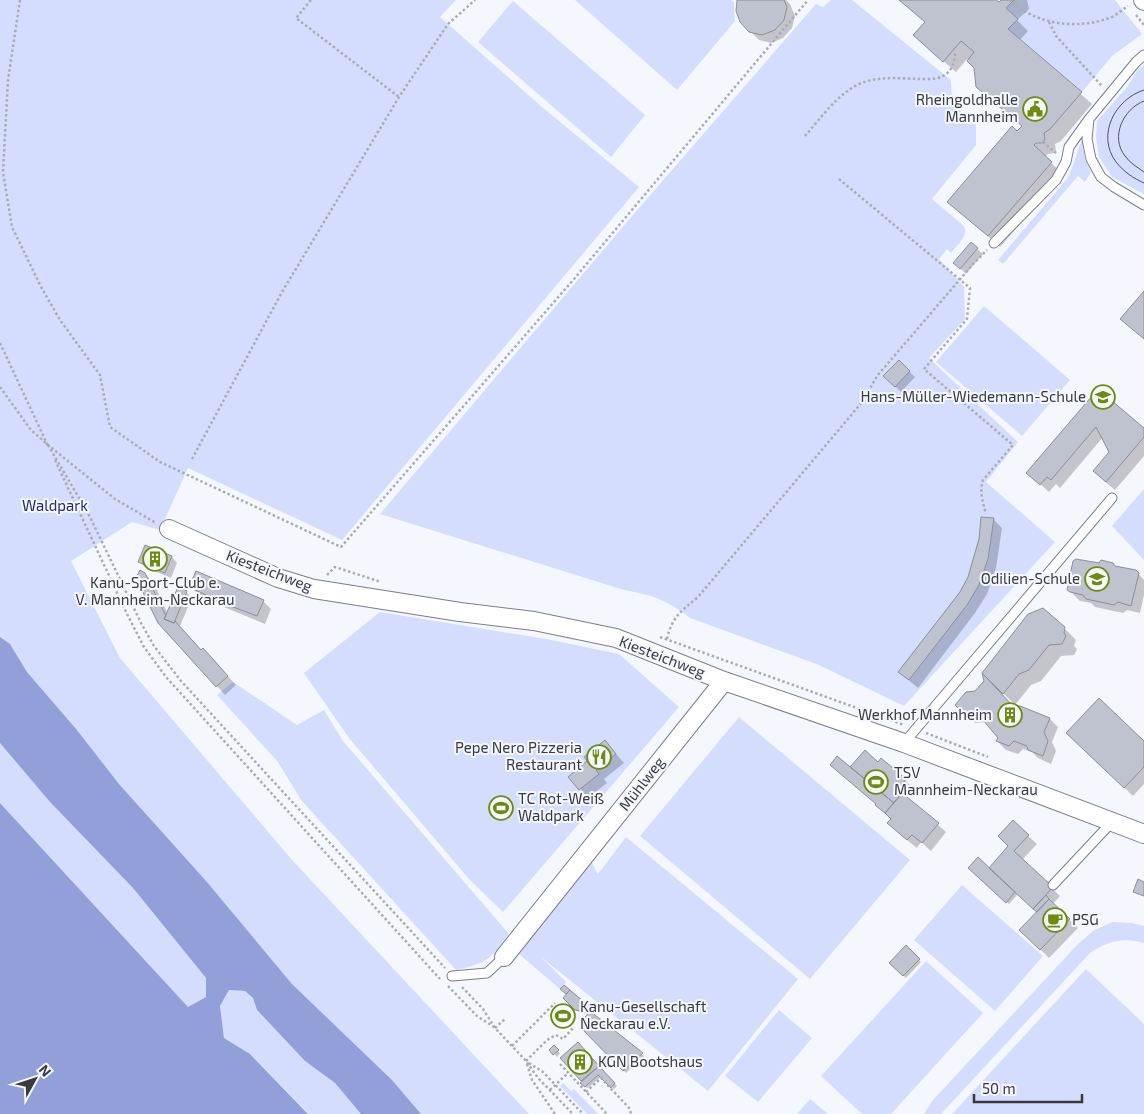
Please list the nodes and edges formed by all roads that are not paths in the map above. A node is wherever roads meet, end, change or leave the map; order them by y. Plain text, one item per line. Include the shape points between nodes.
1 (1144, 55) edge
2 (1089, 119) junction
3 (1144, 205) edge
4 (994, 243) road end
5 (1112, 498) dead end
6 (169, 529) road end
7 (724, 681) junction
8 (904, 743) junction
9 (1112, 822) junction
10 (1144, 834) edge
11 (1053, 885) dead end
12 (504, 957) joint
13 (452, 976) road end

1 - 2 lane
2 - 3 lane via 1087,138 1091,159 1101,177
2 - 4 lane via 1068,147 1066,162 1056,180
5 - 8 lane
6 - 7 street, Kiesteichweg via 278,578 314,589 578,629 616,638
7 - 8 street, Kiesteichweg
7 - 12 street, Mühlweg
8 - 9 street, Kiesteichweg
9 - 10 street, Kiesteichweg
9 - 11 lane
12 - 13 lane via 487,973

